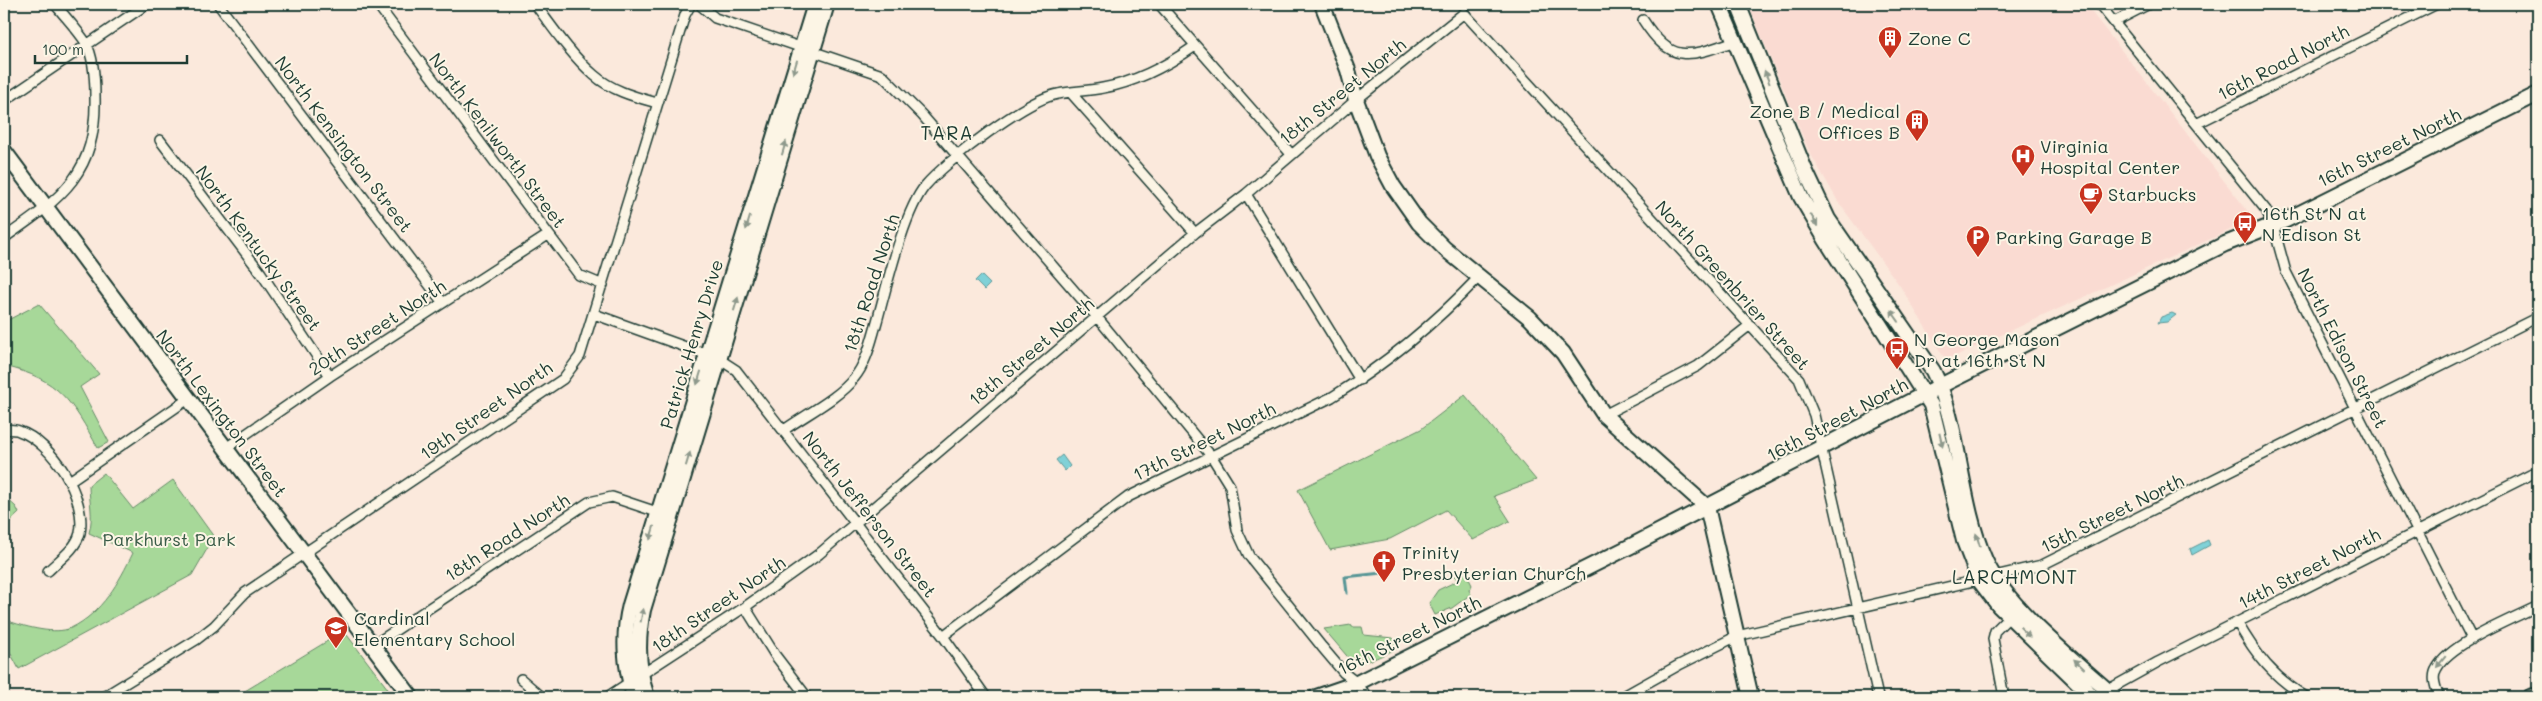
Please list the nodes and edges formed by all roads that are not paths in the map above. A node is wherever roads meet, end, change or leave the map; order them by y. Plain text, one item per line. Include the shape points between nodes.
1 (55, 4) edge
2 (148, 4) edge
3 (218, 4) edge
4 (377, 4) edge
5 (535, 4) edge
6 (691, 4) edge
7 (699, 4) edge
8 (814, 4) edge
9 (827, 4) edge
10 (1159, 4) edge
11 (1322, 4) edge
12 (1719, 4) edge
13 (1738, 4) edge
14 (2099, 4) edge
15 (2149, 4) edge
16 (2437, 4) edge
17 (1464, 13) joint
18 (1643, 20) dead end
19 (2114, 22) junction
20 (1735, 41) junction
21 (86, 44) junction
22 (1195, 46) junction
23 (807, 49) junction
24 (1071, 93) junction
25 (2538, 94) edge
26 (1356, 100) junction
27 (4, 101) edge
28 (658, 103) junction
29 (2198, 123) junction
30 (160, 140) dead end
31 (4, 151) edge
32 (1291, 154) junction
33 (958, 158) junction
34 (1246, 194) junction
35 (46, 208) junction
36 (2273, 225) junction
37 (1194, 233) junction
38 (548, 235) junction
39 (4, 238) edge
40 (1479, 278) junction
41 (603, 285) junction
42 (443, 303) junction
43 (594, 314) junction
44 (1097, 317) junction
45 (2538, 317) edge
46 (1750, 325) junction
47 (713, 356) junction
48 (330, 376) junction
49 (1360, 380) junction
50 (1940, 386) junction
51 (1925, 394) junction
52 (188, 398) junction
53 (2357, 410) junction
54 (1604, 415) junction
55 (4, 429) edge
56 (784, 430) junction
57 (226, 448) junction
58 (1821, 448) junction
59 (1212, 456) junction
60 (2538, 470) edge
61 (71, 480) junction
62 (1707, 507) junction
63 (665, 515) junction
64 (855, 523) junction
65 (2418, 531) junction
66 (302, 553) junction
67 (48, 571) dead end
68 (1994, 577) junction
69 (1979, 580) junction
70 (2538, 606) edge
71 (745, 607) junction
72 (1857, 609) junction
73 (2014, 612) junction
74 (2237, 622) junction
75 (943, 636) junction
76 (1737, 636) junction
77 (2472, 639) junction
78 (372, 646) junction
79 (521, 679) dead end
80 (636, 679) junction
81 (1357, 683) junction
82 (2103, 695) edge
83 (2538, 695) edge
84 (103, 697) edge
85 (411, 697) edge
86 (542, 697) edge
87 (607, 697) edge
88 (634, 697) edge
89 (647, 697) edge
90 (807, 697) edge
91 (986, 697) edge
92 (1316, 697) edge
93 (1367, 697) edge
94 (1622, 697) edge
95 (1751, 697) edge
96 (1878, 697) edge
97 (2004, 697) edge
98 (2306, 697) edge
99 (2439, 697) edge
100 (2530, 697) edge

1 - 21 street
2 - 21 street
3 - 42 street, North Kensington Street
4 - 38 street, North Kenilworth Street
5 - 28 street via 595,76 620,91
6 - 28 street, 19th Street North via 684,15
7 - 23 street via 715,18
8 - 23 street, Patrick Henry Drive
9 - 23 street, Patrick Henry Drive
10 - 22 street
11 - 26 street
12 - 20 street
50 -> 13 street via 1828,219
14 - 19 street, North Edison Street
15 - 19 street
16 - 29 street, 16th Road North
17 - 26 street, 18th Street North
17 - 46 street, North Greenbrier Street
18 - 20 street via 1662,46 1673,52 1700,53
19 - 29 street, North Edison Street
20 -> 51 street via 1792,177 1813,218
21 - 27 street
21 - 35 street via 95,78 94,136 78,174
22 - 24 street via 1169,65 1133,80
22 - 32 street
23 - 33 street via 882,75
23 - 47 street, Patrick Henry Drive
24 - 33 street via 1040,100 1007,120
24 - 37 street
25 - 36 street, 16th Street North
26 - 32 street, 18th Street North
26 - 40 street via 1377,156 1419,223
28 - 41 street, 19th Street North
29 - 36 street, North Edison Street via 2266,210
30 - 48 street, North Kentucky Street via 261,273
31 - 35 street, North Lexington Street
32 - 34 street, 18th Street North
33 - 44 street
33 - 56 street, 18th Road North via 924,188 910,214 869,348 854,378
34 - 37 street, 18th Street North
34 - 49 street
35 - 39 street
35 - 52 street, North Lexington Street
36 - 50 street, 16th Street North via 2225,244
36 - 53 street, North Edison Street via 2286,272
37 - 44 street, 18th Street North
38 - 41 street, North Kenilworth Street via 579,275
38 - 42 street, 20th Street North
40 - 49 street, 17th Street North via 1414,338
40 - 54 street via 1530,318 1563,353
41 - 43 street, 19th Street North
42 - 48 street, 20th Street North
43 - 47 street
43 - 66 street, 19th Street North via 580,356 563,379
44 - 59 street
44 - 64 street, 18th Street North
45 - 53 street, 15th Street North
46 - 54 street via 1698,366
46 - 58 street, North Greenbrier Street via 1799,379 1814,415
47 - 56 street, North Jefferson Street via 736,370
47 - 63 street, Patrick Henry Drive
48 - 57 street, 20th Street North
49 - 59 street, 17th Street North
50 - 51 street, 16th Street North
68 -> 50 street via 1976,535
51 - 58 street, 16th Street North
51 -> 69 street via 1935,417 1967,552
52 - 57 street, North Lexington Street
52 - 61 street
53 - 65 street, North Edison Street
53 - 68 street, 15th Street North via 2042,565
54 - 62 street
55 - 61 street via 18,430 39,442
56 - 64 street, North Jefferson Street
57 - 66 street, North Lexington Street
58 - 62 street, 16th Street North
58 - 72 street, North Greenbrier Street
59 - 75 street, 17th Street North via 1128,497
59 - 81 street via 1230,486 1237,530 1249,556 1344,673
60 - 65 street, 14th Street North
61 - 67 street via 81,507 80,534 71,550
62 - 76 street
62 - 81 street, 16th Street North
63 - 78 street, 18th Road North via 612,497 589,502
63 - 80 street, Patrick Henry Drive via 643,610
64 - 71 street, 18th Street North via 819,554
64 - 75 street, North Jefferson Street
65 - 74 street, 14th Street North
65 - 77 street, North Edison Street
66 - 78 street, North Lexington Street
66 - 84 street, 19th Street North via 245,593 196,640
68 - 69 street, 15th Street North
68 - 73 street
69 - 72 street, 15th Street North
69 - 73 street
70 - 77 street
71 - 80 street, 18th Street North
71 - 90 street via 775,655
72 - 76 street, 15th Street North
72 - 96 street, North Greenbrier Street
73 - 82 street
73 - 97 street via 1995,630 1993,639
74 - 82 street, 14th Street North
74 - 98 street via 2260,660 2287,685
75 - 91 street, North Jefferson Street
76 - 94 street, 15th Street North
76 - 95 street
77 -> 99 street via 2446,656 2436,669 2434,683
78 - 85 street, North Lexington Street
79 - 86 street
80 - 87 street, 18th Street North
80 - 88 street, Patrick Henry Drive
80 - 89 street, Patrick Henry Drive
81 - 92 street, 16th Street North
81 - 93 street
83 - 100 street

